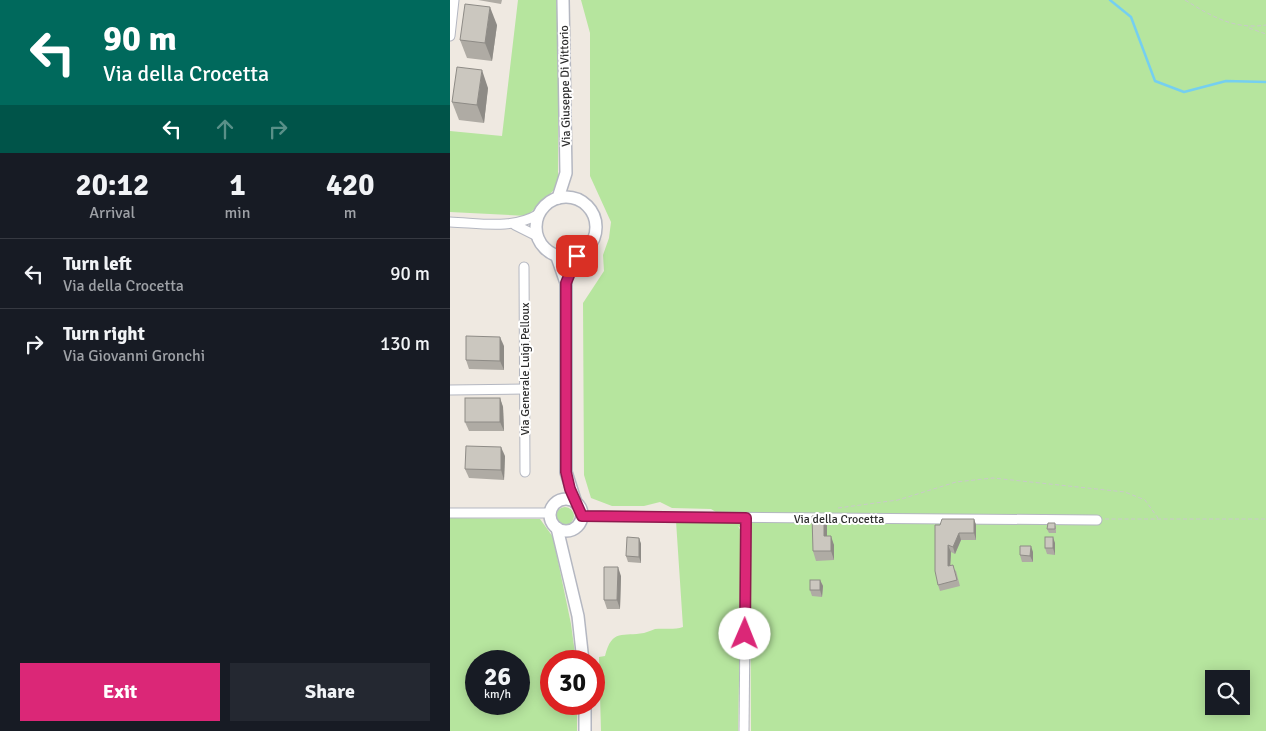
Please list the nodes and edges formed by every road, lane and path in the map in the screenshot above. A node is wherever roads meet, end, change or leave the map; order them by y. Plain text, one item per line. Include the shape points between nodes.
1 (454, 0) edge
2 (563, 0) edge
3 (1185, 0) edge
4 (1266, 25) edge
5 (1248, 28) junction
6 (1266, 34) edge
7 (450, 36) edge
8 (566, 173) junction
9 (558, 198) junction
10 (577, 199) junction
11 (539, 214) junction
12 (450, 222) edge
13 (515, 225) junction
14 (537, 236) junction
15 (557, 256) junction
16 (577, 256) junction
17 (524, 267) dead end
18 (566, 283) junction
19 (525, 389) junction
20 (450, 390) edge
21 (525, 472) dead end
22 (566, 472) junction
23 (576, 503) junction
24 (553, 508) junction
25 (837, 508) dead end
26 (450, 513) edge
27 (582, 516) junction
28 (746, 518) junction
29 (1158, 518) junction
30 (1266, 519) edge
31 (1097, 520) joint
32 (556, 528) junction
33 (572, 530) junction
34 (566, 563) junction
35 (582, 650) edge
36 (585, 715) edge
37 (585, 731) edge
38 (744, 731) edge

1 - 7 street
2 - 8 street, Via Giuseppe Di Vittorio
3 - 5 path via 1220,19
4 - 5 path
5 - 6 path
8 - 9 street, Via Giuseppe Di Vittorio
8 - 10 street, Via Giuseppe Di Vittorio
9 - 10 street
9 - 11 street
10 - 16 street via 592,210 597,228 592,245
11 - 13 street
11 - 14 street
12 - 13 street
13 - 14 street
14 - 15 street via 544,249
15 - 16 street
15 - 18 street
16 - 18 street
17 - 19 street, Via Generale Luigi Pelloux
18 - 22 street
19 - 20 street
19 - 21 street, Via Generale Luigi Pelloux
22 - 23 street
22 - 24 street
23 - 24 street via 564,500
23 - 27 street
24 - 26 street
24 - 32 street via 551,522
25 - 29 path via 898,500 956,482 993,478 1125,492 1145,500
27 - 28 street, Via della Crocetta
27 - 33 street
28 - 31 street, Via della Crocetta
28 - 38 street
29 - 30 path
29 - 31 path
32 - 33 street
32 - 34 street
33 - 34 street
34 - 35 street
36 - 37 street

